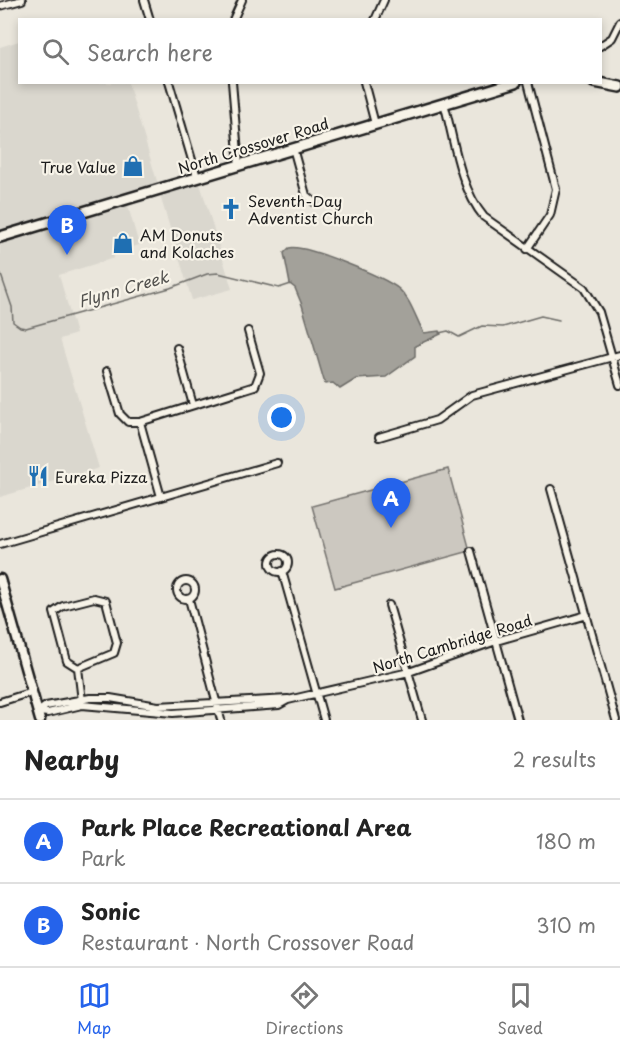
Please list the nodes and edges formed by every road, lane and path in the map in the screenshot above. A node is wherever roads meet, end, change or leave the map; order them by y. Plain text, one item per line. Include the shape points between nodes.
1 (22, 0) edge
2 (144, 0) edge
3 (242, 0) edge
4 (384, 0) edge
5 (0, 6) edge
6 (149, 18) edge
7 (234, 18) edge
8 (376, 18) edge
9 (620, 22) edge
10 (602, 45) edge
11 (170, 84) edge
12 (232, 84) edge
13 (365, 84) edge
14 (509, 84) edge
15 (529, 84) edge
16 (602, 84) edge
17 (620, 87) edge
18 (444, 103) junction
19 (375, 124) junction
20 (293, 148) junction
21 (240, 165) junction
22 (197, 177) junction
23 (314, 202) dead end
24 (0, 237) edge
25 (527, 249) junction
26 (248, 331) dead end
27 (177, 348) dead end
28 (620, 355) edge
29 (612, 357) junction
30 (107, 371) dead end
31 (620, 385) edge
32 (193, 405) junction
33 (140, 422) junction
34 (380, 437) dead end
35 (277, 463) dead end
36 (551, 489) dead end
37 (161, 497) junction
38 (0, 544) edge
39 (471, 551) dead end
40 (282, 571) dead end
41 (0, 579) edge
42 (189, 599) dead end
43 (3, 603) edge
44 (389, 605) dead end
45 (587, 615) junction
46 (496, 641) junction
47 (78, 668) junction
48 (409, 672) junction
49 (32, 692) junction
50 (316, 694) junction
51 (0, 702) edge
52 (82, 702) junction
53 (217, 707) junction
54 (39, 716) edge
55 (221, 720) edge
56 (324, 720) edge
57 (422, 720) edge
58 (518, 720) edge
59 (616, 720) edge

1 - 5 street
2 - 6 street
3 - 7 street
4 - 8 street
9 - 10 street via 612,38
11 - 22 street
12 - 21 street
13 - 19 street
14 - 18 main road, North Crossover Road
15 - 25 street via 556,189 550,215
16 - 17 main road
18 - 19 main road, North Crossover Road
18 - 25 street via 477,208
19 - 20 main road, North Crossover Road
20 - 21 main road, North Crossover Road
20 - 23 street via 306,195
21 - 22 main road, North Crossover Road
22 - 24 main road, North Crossover Road
25 - 29 street via 584,288 599,312
26 - 32 street via 260,373 258,382 251,389
27 - 32 street
28 - 29 street
29 - 31 street
29 - 34 street via 472,395 437,420
30 - 33 street via 120,414 128,422
32 - 33 street
33 - 37 street
35 - 37 street
36 - 45 street
37 - 38 street
39 - 46 street
40 - 50 street
41 - 43 main road
42 - 53 street
43 - 49 main road
44 - 48 street
45 - 46 street, North Cambridge Road
45 - 59 street
46 - 48 street, North Cambridge Road
46 - 58 street
47 - 47 street via 67,661 54,612 94,598 105,601 117,643 114,653
47 - 52 street
48 - 50 street, North Cambridge Road
48 - 57 street
49 - 51 street
49 - 54 main road
50 - 53 street, North Cambridge Road via 279,705
50 - 56 street
52 - 53 street, North Cambridge Road via 172,713
52 - 54 street, North Cambridge Road
53 - 55 street

